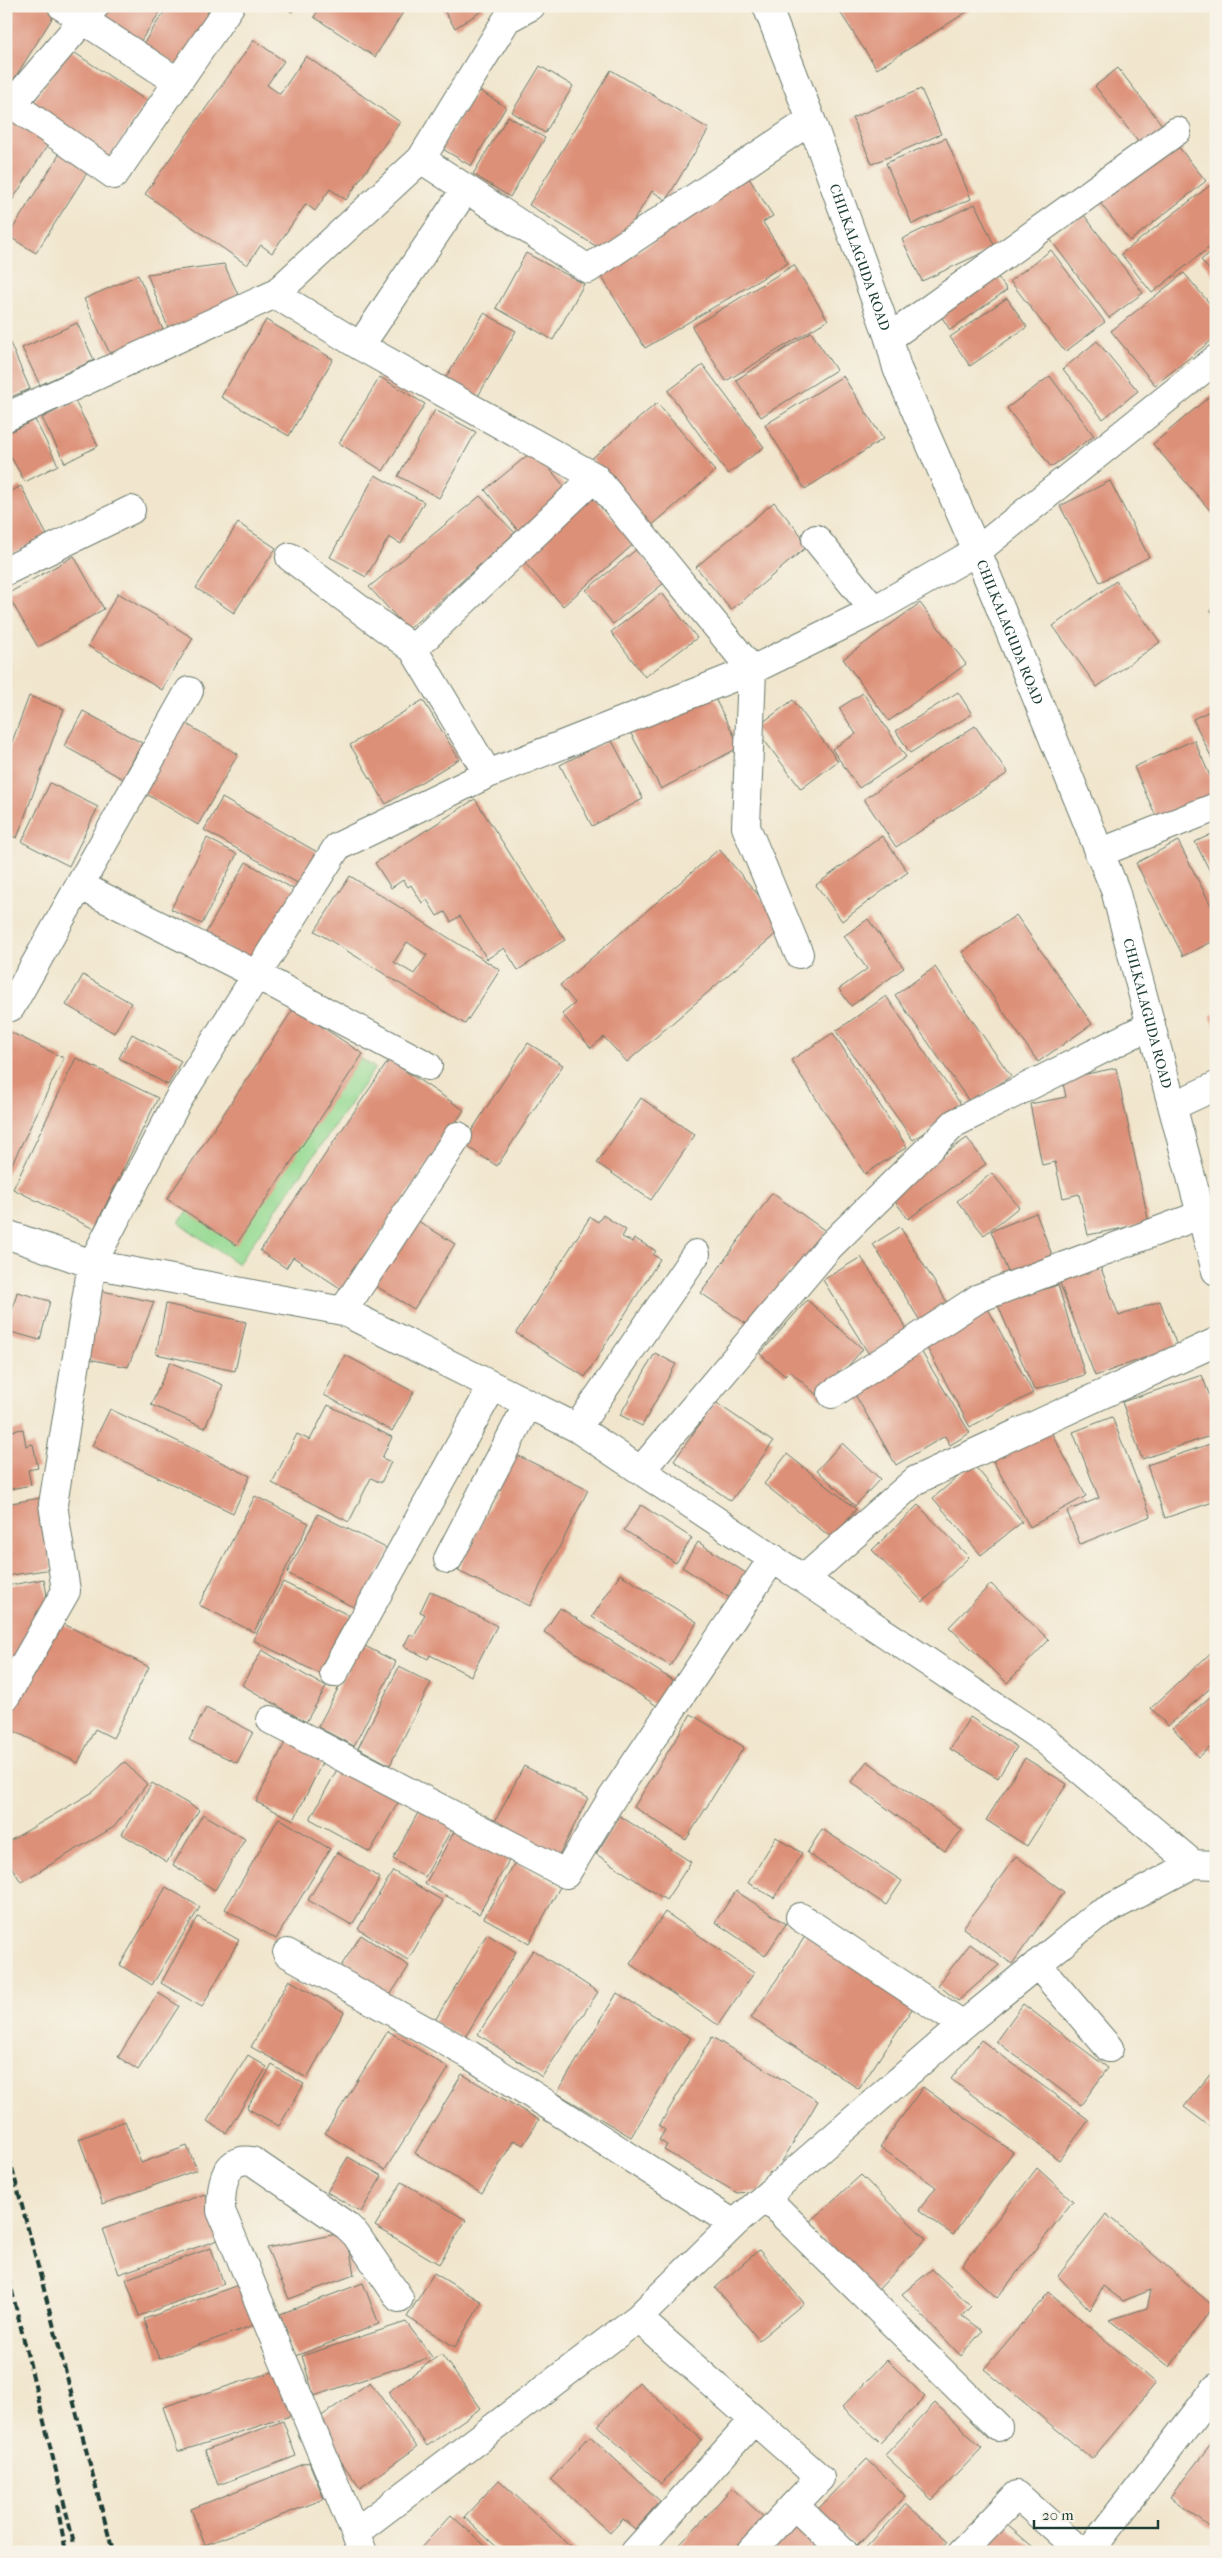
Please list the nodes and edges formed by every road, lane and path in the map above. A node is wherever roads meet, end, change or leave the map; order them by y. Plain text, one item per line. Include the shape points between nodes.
1 (230, 6) edge
2 (531, 6) edge
3 (767, 6) edge
4 (80, 11) edge
5 (178, 82) junction
6 (811, 120) junction
7 (1177, 131) dead end
8 (421, 159) junction
9 (466, 190) junction
10 (276, 294) junction
11 (889, 338) junction
12 (360, 346) junction
13 (1216, 359) edge
14 (6, 417) edge
15 (595, 477) junction
16 (131, 510) dead end
17 (816, 539) dead end
18 (976, 551) junction
19 (290, 557) dead end
20 (6, 571) edge
21 (874, 610) junction
22 (413, 649) junction
23 (752, 670) junction
24 (189, 692) dead end
25 (488, 774) junction
26 (1216, 807) edge
27 (1099, 853) junction
28 (81, 886) junction
29 (799, 954) dead end
30 (257, 975) junction
31 (11, 1007) dead end
32 (1151, 1025) junction
33 (428, 1066) dead end
34 (1216, 1086) edge
35 (1173, 1106) junction
36 (458, 1136) dead end
37 (1200, 1215) junction
38 (6, 1234) edge
39 (696, 1254) dead end
40 (1214, 1259) edge
41 (92, 1264) junction
42 (343, 1311) junction
43 (1216, 1342) edge
44 (492, 1387) junction
45 (832, 1394) dead end
46 (528, 1404) junction
47 (578, 1428) junction
48 (642, 1469) junction
49 (773, 1558) junction
50 (448, 1560) dead end
51 (804, 1579) junction
52 (334, 1673) dead end
53 (6, 1696) edge
54 (271, 1720) dead end
55 (1204, 1865) edge
56 (800, 1917) dead end
57 (287, 1953) dead end
58 (1037, 1964) junction
59 (963, 2026) junction
60 (1109, 2048) dead end
61 (765, 2197) junction
62 (734, 2224) junction
63 (399, 2298) dead end
64 (638, 2318) junction
65 (1216, 2388) edge
66 (754, 2420) junction
67 (998, 2427) dead end
68 (794, 2505) junction
69 (360, 2542) edge
70 (635, 2552) edge
71 (750, 2552) edge
72 (843, 2552) edge
73 (962, 2552) edge
74 (1081, 2552) edge
75 (1089, 2552) edge

1 - 5 street
2 - 8 street via 507,19
3 - 6 street, CHILKALAGUDA ROAD
4 - 5 street
4 - 5 street via 12,104 114,176
6 - 9 street via 588,269
6 - 11 street, CHILKALAGUDA ROAD
7 - 11 street
8 - 9 street
8 - 10 street
9 - 12 street
10 - 12 street
10 - 14 street
11 - 18 street, CHILKALAGUDA ROAD via 897,368
12 - 15 street
13 - 18 street
15 - 22 street
15 - 23 street
16 - 20 street
17 - 21 street
18 - 21 street
18 - 27 street, CHILKALAGUDA ROAD
19 - 22 street
21 - 23 street
22 - 25 street
23 - 25 street
23 - 29 street via 746,827
24 - 28 street
25 - 30 street via 337,847
26 - 27 street
27 - 32 street, CHILKALAGUDA ROAD via 1115,890
28 - 30 street
28 - 31 street
30 - 33 street
30 - 41 street via 178,1100
32 - 35 street, CHILKALAGUDA ROAD
32 - 48 street via 955,1123 829,1247
34 - 35 street
35 - 37 street, CHILKALAGUDA ROAD
36 - 42 street
37 - 40 street, CHILKALAGUDA ROAD
37 - 45 street via 978,1298
38 - 41 street
39 - 47 street
41 - 42 street
41 - 53 street via 53,1504 66,1591
42 - 44 street
43 - 51 street via 916,1480
44 - 46 street
44 - 52 street
46 - 47 street
46 - 50 street
47 - 48 street
48 - 49 street
49 - 51 street
49 - 54 street via 612,1798 566,1874
51 - 55 street via 1045,1740
55 - 58 street via 1096,1916
56 - 59 street
57 - 62 street via 470,2055
58 - 59 street
58 - 60 street
59 - 61 street
61 - 62 street
61 - 67 street
62 - 64 street
63 - 69 street via 356,2235 336,2217 252,2161 236,2163 229,2170 222,2180 221,2211
64 - 66 street
64 - 69 street
65 - 75 street
66 - 68 street via 820,2478
66 - 70 street
68 - 71 street
68 - 72 street
73 - 74 street via 1017,2495

